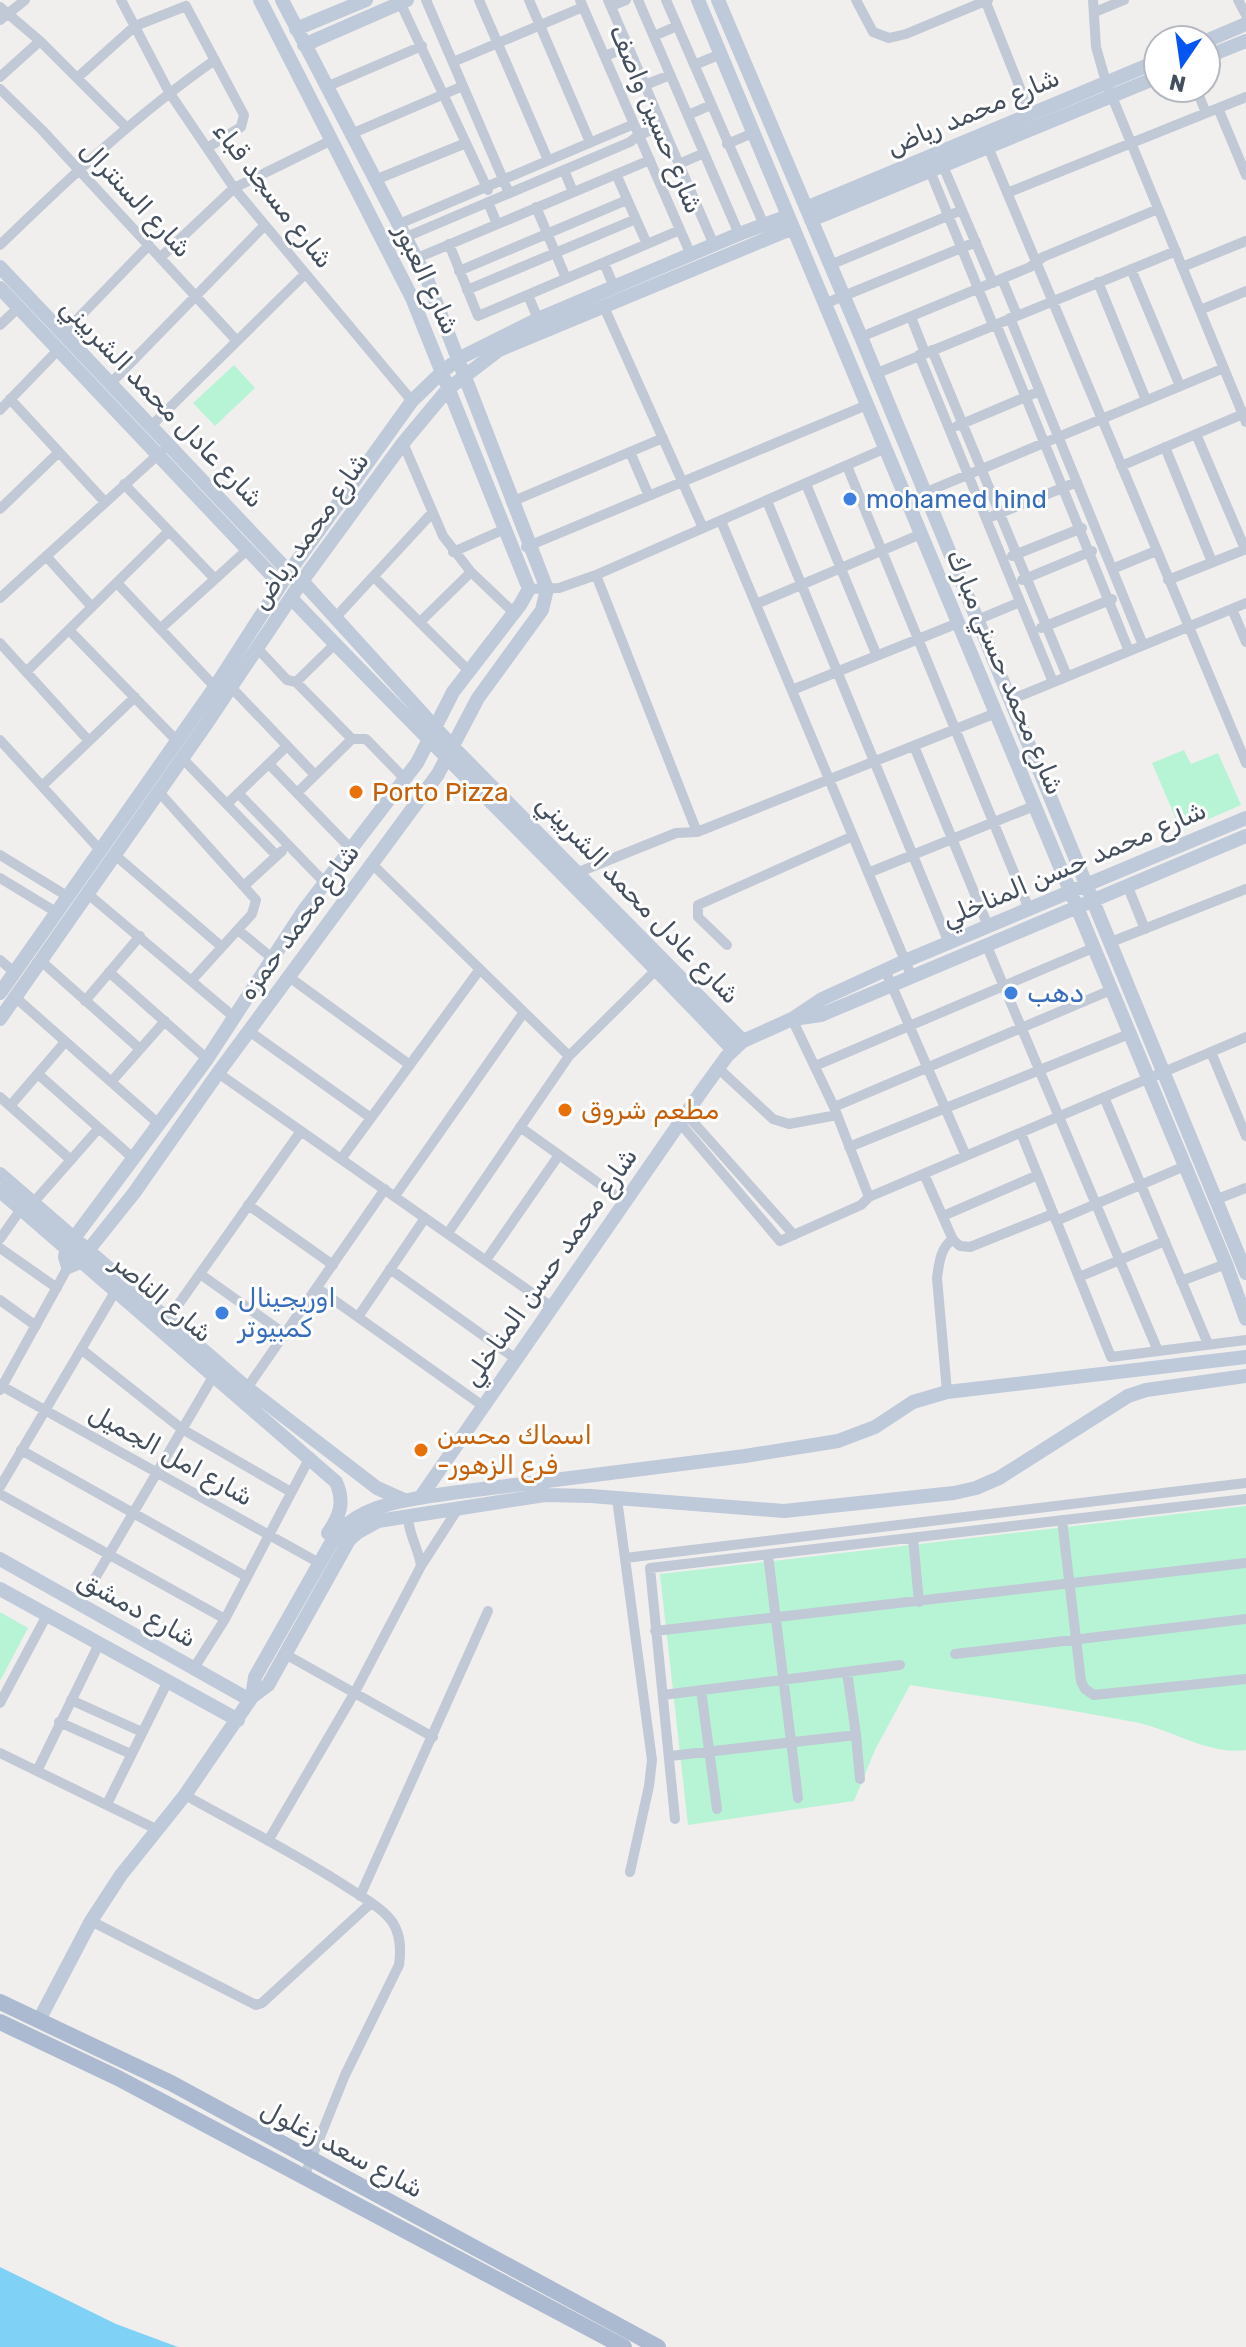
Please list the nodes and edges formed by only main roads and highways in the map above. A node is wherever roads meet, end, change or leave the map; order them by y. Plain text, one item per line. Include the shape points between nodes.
1 (0, 2002) edge
2 (0, 2022) edge
3 (624, 2347) edge
4 (658, 2347) edge

1 - 4 main road, شارع سعد زغلول via 171,2083
2 - 3 main road, شارع سعد زغلول via 118,2078

